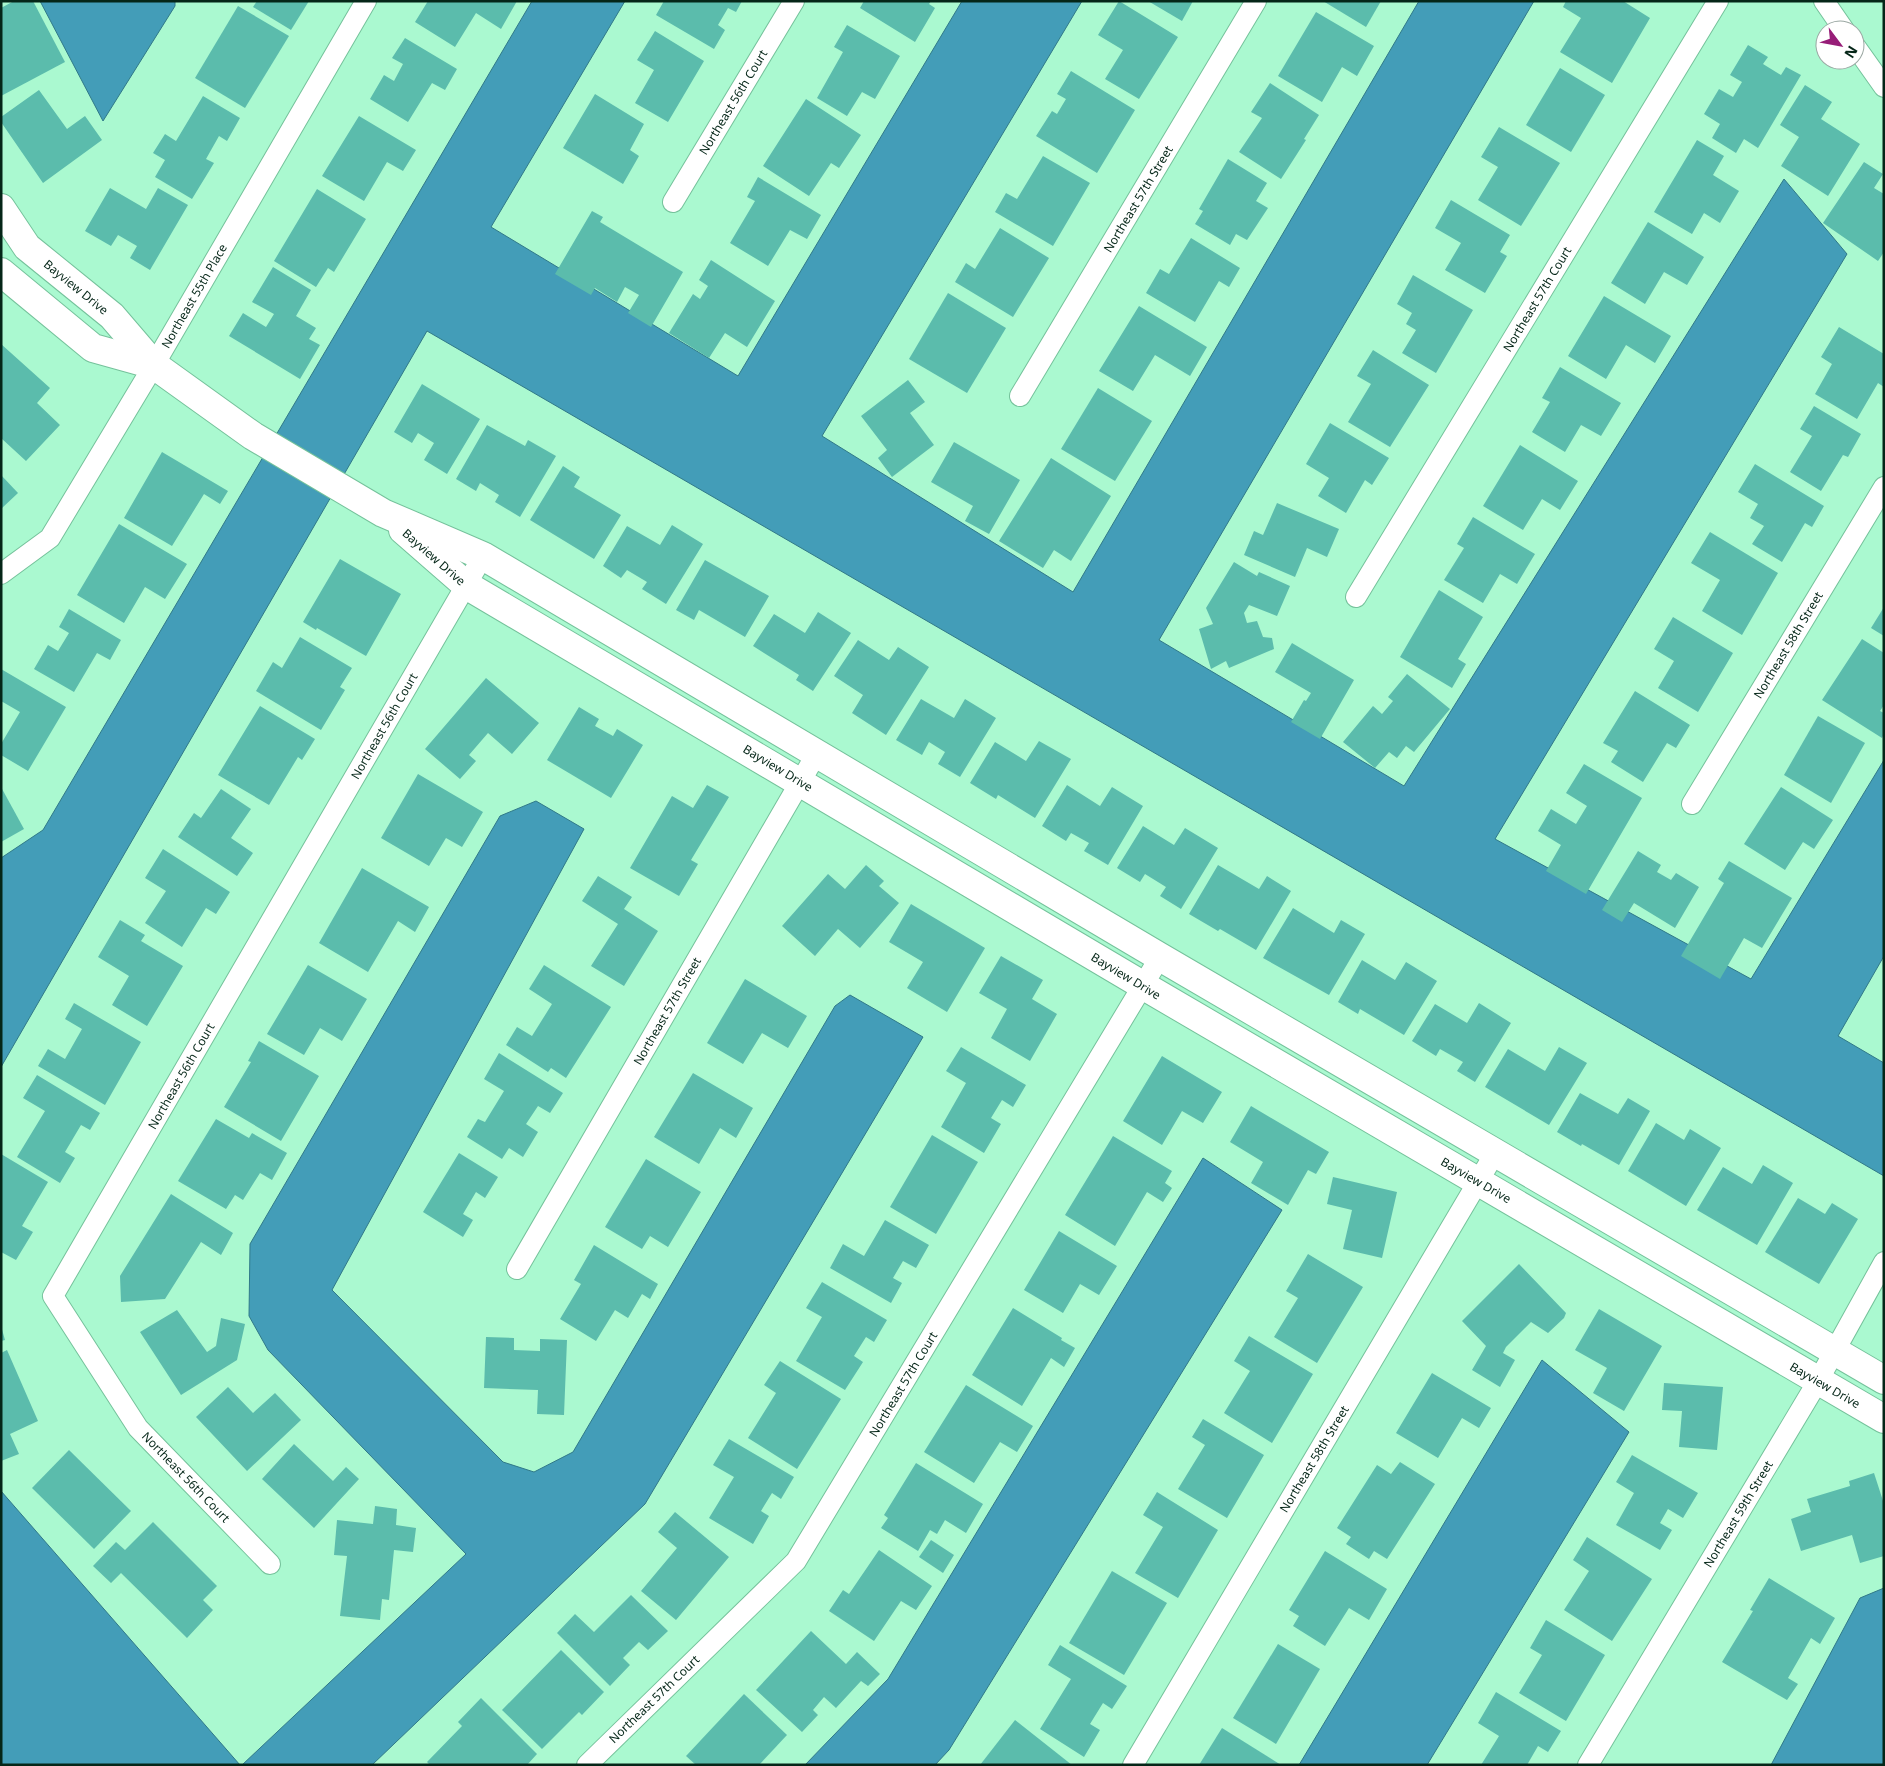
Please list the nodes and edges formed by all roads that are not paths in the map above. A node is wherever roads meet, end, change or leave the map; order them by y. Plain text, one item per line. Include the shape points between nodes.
1 (366, 1) edge
2 (794, 1) edge
3 (1256, 1) edge
4 (1718, 1) edge
5 (1824, 1) edge
6 (1837, 20) edge
7 (1865, 60) edge
8 (1884, 87) edge
9 (673, 202) dead end
10 (1, 208) edge
11 (27, 247) junction
12 (1, 268) edge
13 (1, 272) edge
14 (154, 365) junction
15 (1020, 396) dead end
16 (1884, 487) edge
17 (383, 513) junction
18 (483, 556) junction
19 (1, 574) edge
20 (466, 585) junction
21 (1356, 597) dead end
22 (646, 652) junction
23 (630, 681) junction
24 (817, 753) junction
25 (800, 781) junction
26 (1692, 804) dead end
27 (1001, 862) junction
28 (984, 891) junction
29 (1160, 957) junction
30 (1144, 986) junction
31 (1347, 1066) junction
32 (1330, 1095) junction
33 (1495, 1153) junction
34 (1478, 1182) junction
35 (1673, 1257) junction
36 (1884, 1262) edge
37 (517, 1269) dead end
38 (1656, 1286) junction
39 (1835, 1352) junction
40 (1884, 1380) edge
41 (1818, 1381) junction
42 (1884, 1419) edge
43 (270, 1564) dead end
44 (587, 1765) edge
45 (1133, 1765) edge
46 (1588, 1765) edge

1 - 14 street, Northeast 55th Place
2 - 9 street, Northeast 56th Court
3 - 15 street, Northeast 57th Street
4 - 21 street, Northeast 57th Court
5 - 6 street
7 - 8 street
10 - 11 street, Bayview Drive
11 - 12 street
11 - 14 street, Bayview Drive via 112,316
13 - 14 street, Bayview Drive via 93,348
14 - 17 street, Bayview Drive via 253,436
14 - 19 street, Northeast 55th Place via 50,538
16 - 26 street, Northeast 58th Street
17 - 18 street, Bayview Drive
17 - 20 street, Bayview Drive
18 - 20 street, Northeast 56th Court
18 - 22 street, Bayview Drive
20 - 23 street, Bayview Drive
20 - 43 street, Northeast 56th Court via 53,1296 138,1428
22 - 23 street
22 - 24 street, Bayview Drive
23 - 25 street, Bayview Drive
24 - 25 street, Northeast 57th Street
24 - 27 street, Bayview Drive
25 - 28 street, Bayview Drive
25 - 37 street, Northeast 57th Street
27 - 28 street
27 - 29 street, Bayview Drive
28 - 30 street, Bayview Drive
29 - 30 street, Northeast 57th Court
29 - 31 street, Bayview Drive
30 - 32 street, Bayview Drive
30 - 44 street, Northeast 57th Court via 796,1561
31 - 32 street
31 - 33 street, Bayview Drive
32 - 34 street, Bayview Drive
33 - 34 street, Northeast 58th Street
33 - 35 street, Bayview Drive
34 - 38 street, Bayview Drive
34 - 45 street, Northeast 58th Street
35 - 38 street
35 - 39 street, Bayview Drive
36 - 39 street, Northeast 59th Street
38 - 41 street, Bayview Drive
39 - 40 street, Bayview Drive
39 - 41 street, Northeast 59th Street
41 - 42 street, Bayview Drive
41 - 46 street, Northeast 59th Street

